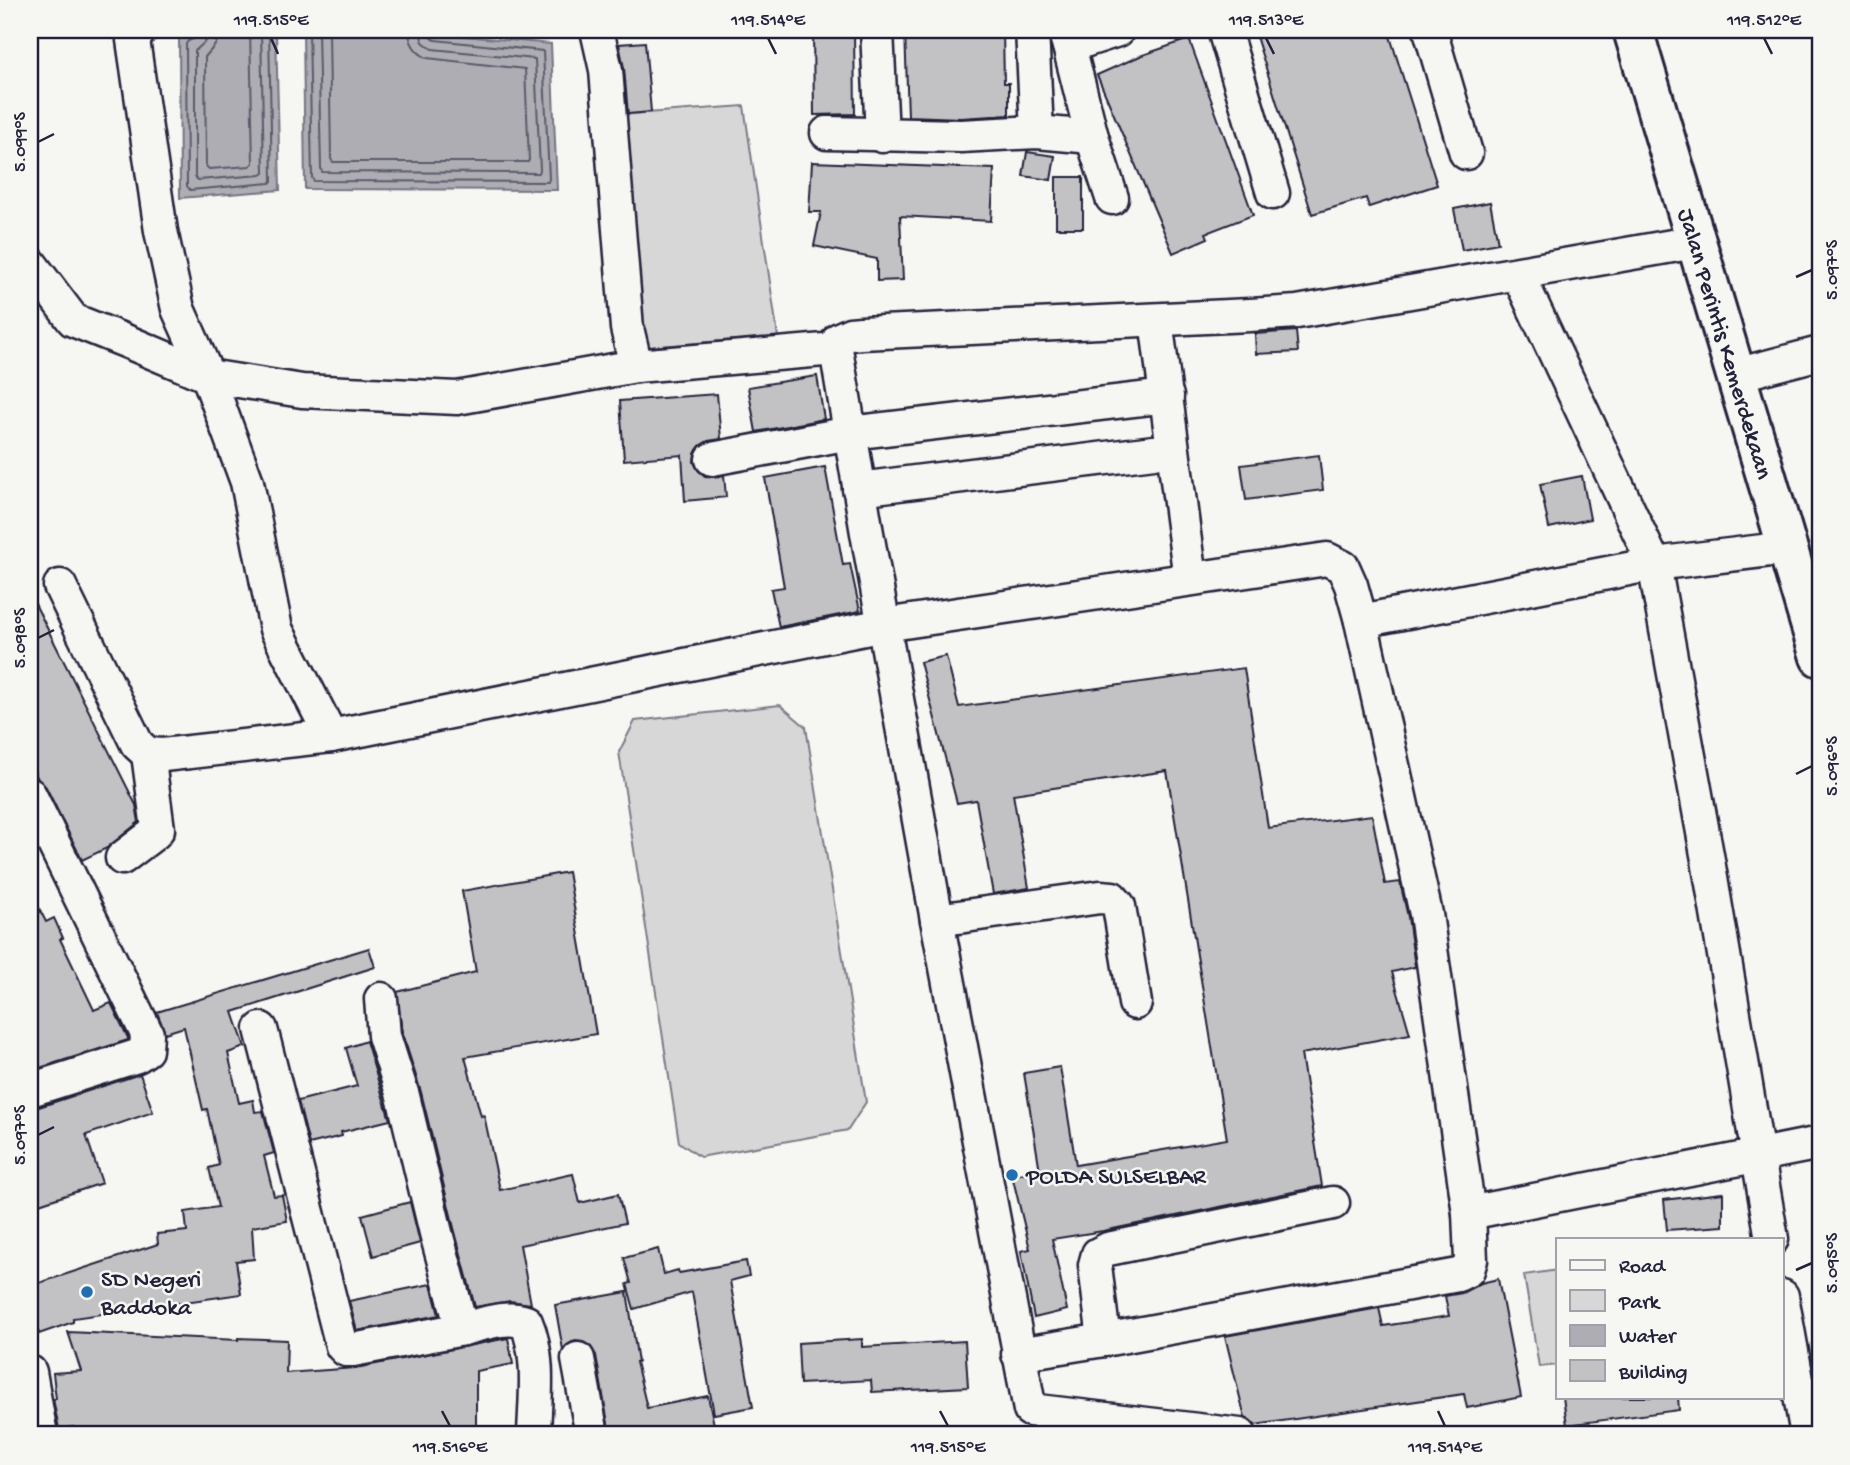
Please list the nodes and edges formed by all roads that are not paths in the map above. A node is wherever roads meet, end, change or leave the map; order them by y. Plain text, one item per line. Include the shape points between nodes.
1 (140, 30) edge
2 (597, 30) edge
3 (877, 30) edge
4 (1032, 30) edge
5 (1118, 30) edge
6 (1224, 30) edge
7 (1430, 30) edge
8 (1633, 30) edge
9 (1066, 38) edge
10 (1037, 132) junction
11 (827, 133) dead end
12 (883, 135) junction
13 (1092, 137) junction
14 (1466, 153) dead end
15 (1273, 193) dead end
16 (1112, 198) dead end
17 (1695, 243) junction
18 (30, 263) edge
19 (1518, 274) junction
20 (1157, 320) junction
21 (836, 349) junction
22 (1820, 354) edge
23 (636, 366) junction
24 (1736, 375) junction
25 (208, 376) junction
26 (1167, 396) junction
27 (850, 433) junction
28 (1154, 452) dead end
29 (712, 459) dead end
30 (859, 489) junction
31 (1788, 548) junction
32 (1654, 564) junction
33 (1191, 579) junction
34 (60, 586) dead end
35 (1361, 621) junction
36 (884, 625) junction
37 (1820, 657) edge
38 (331, 736) junction
39 (148, 754) junction
40 (30, 795) edge
41 (122, 858) dead end
42 (937, 920) junction
43 (381, 999) dead end
44 (1135, 1003) dead end
45 (261, 1029) dead end
46 (30, 1090) edge
47 (1820, 1143) edge
48 (1757, 1155) junction
49 (1333, 1203) dead end
50 (1469, 1213) junction
51 (1772, 1238) edge
52 (1784, 1307) edge
53 (463, 1329) junction
54 (1104, 1340) junction
55 (1018, 1354) junction
56 (579, 1359) dead end
57 (31, 1378) edge
58 (41, 1435) edge
59 (534, 1435) edge
60 (592, 1435) edge
61 (1240, 1435) edge
62 (1807, 1435) edge

1 - 25 street via 134,40 161,231 178,309
2 - 23 street via 606,70 627,328
3 - 12 street
4 - 10 street
5 - 9 street
6 - 15 street
7 - 14 street
8 - 17 highway, Jalan Perintis Kemerdekaan
9 - 13 street
10 - 12 street
10 - 13 street
11 - 12 street
13 - 16 street
17 - 19 street
17 - 24 highway, Jalan Perintis Kemerdekaan
18 - 25 street via 73,320
19 - 20 street via 1297,312
19 - 32 street
20 - 21 street via 861,333 839,339
20 - 26 street
21 - 23 street
21 - 27 street
22 - 24 street
23 - 25 street via 457,398 302,391
24 - 31 highway, Jalan Perintis Kemerdekaan
25 - 38 street via 247,482 276,629
26 - 27 street
26 - 33 street
27 - 29 street
27 - 30 street
28 - 30 street
30 - 36 street
31 - 32 street
31 - 37 highway, Jalan Perintis Kemerdekaan
32 - 35 street
32 - 48 street
33 - 35 street via 1327,559 1343,567
33 - 36 street
34 - 39 street via 137,744
35 - 50 street via 1426,914
36 - 38 street
36 - 42 street
38 - 39 street
39 - 41 street via 158,829
40 - 46 street via 148,1042 146,1050 137,1055
42 - 44 street via 1112,898 1119,906
42 - 55 street
43 - 53 street via 384,1035
45 - 53 street via 342,1346 353,1350
47 - 48 street
48 - 50 street
48 - 51 street
49 - 54 street via 1098,1254 1095,1265
50 - 54 street via 1471,1260 1468,1270 1458,1275
52 - 62 street
53 - 59 street via 506,1319 526,1322 535,1357
54 - 55 street
55 - 61 street via 1030,1410
56 - 60 street
57 - 58 street

